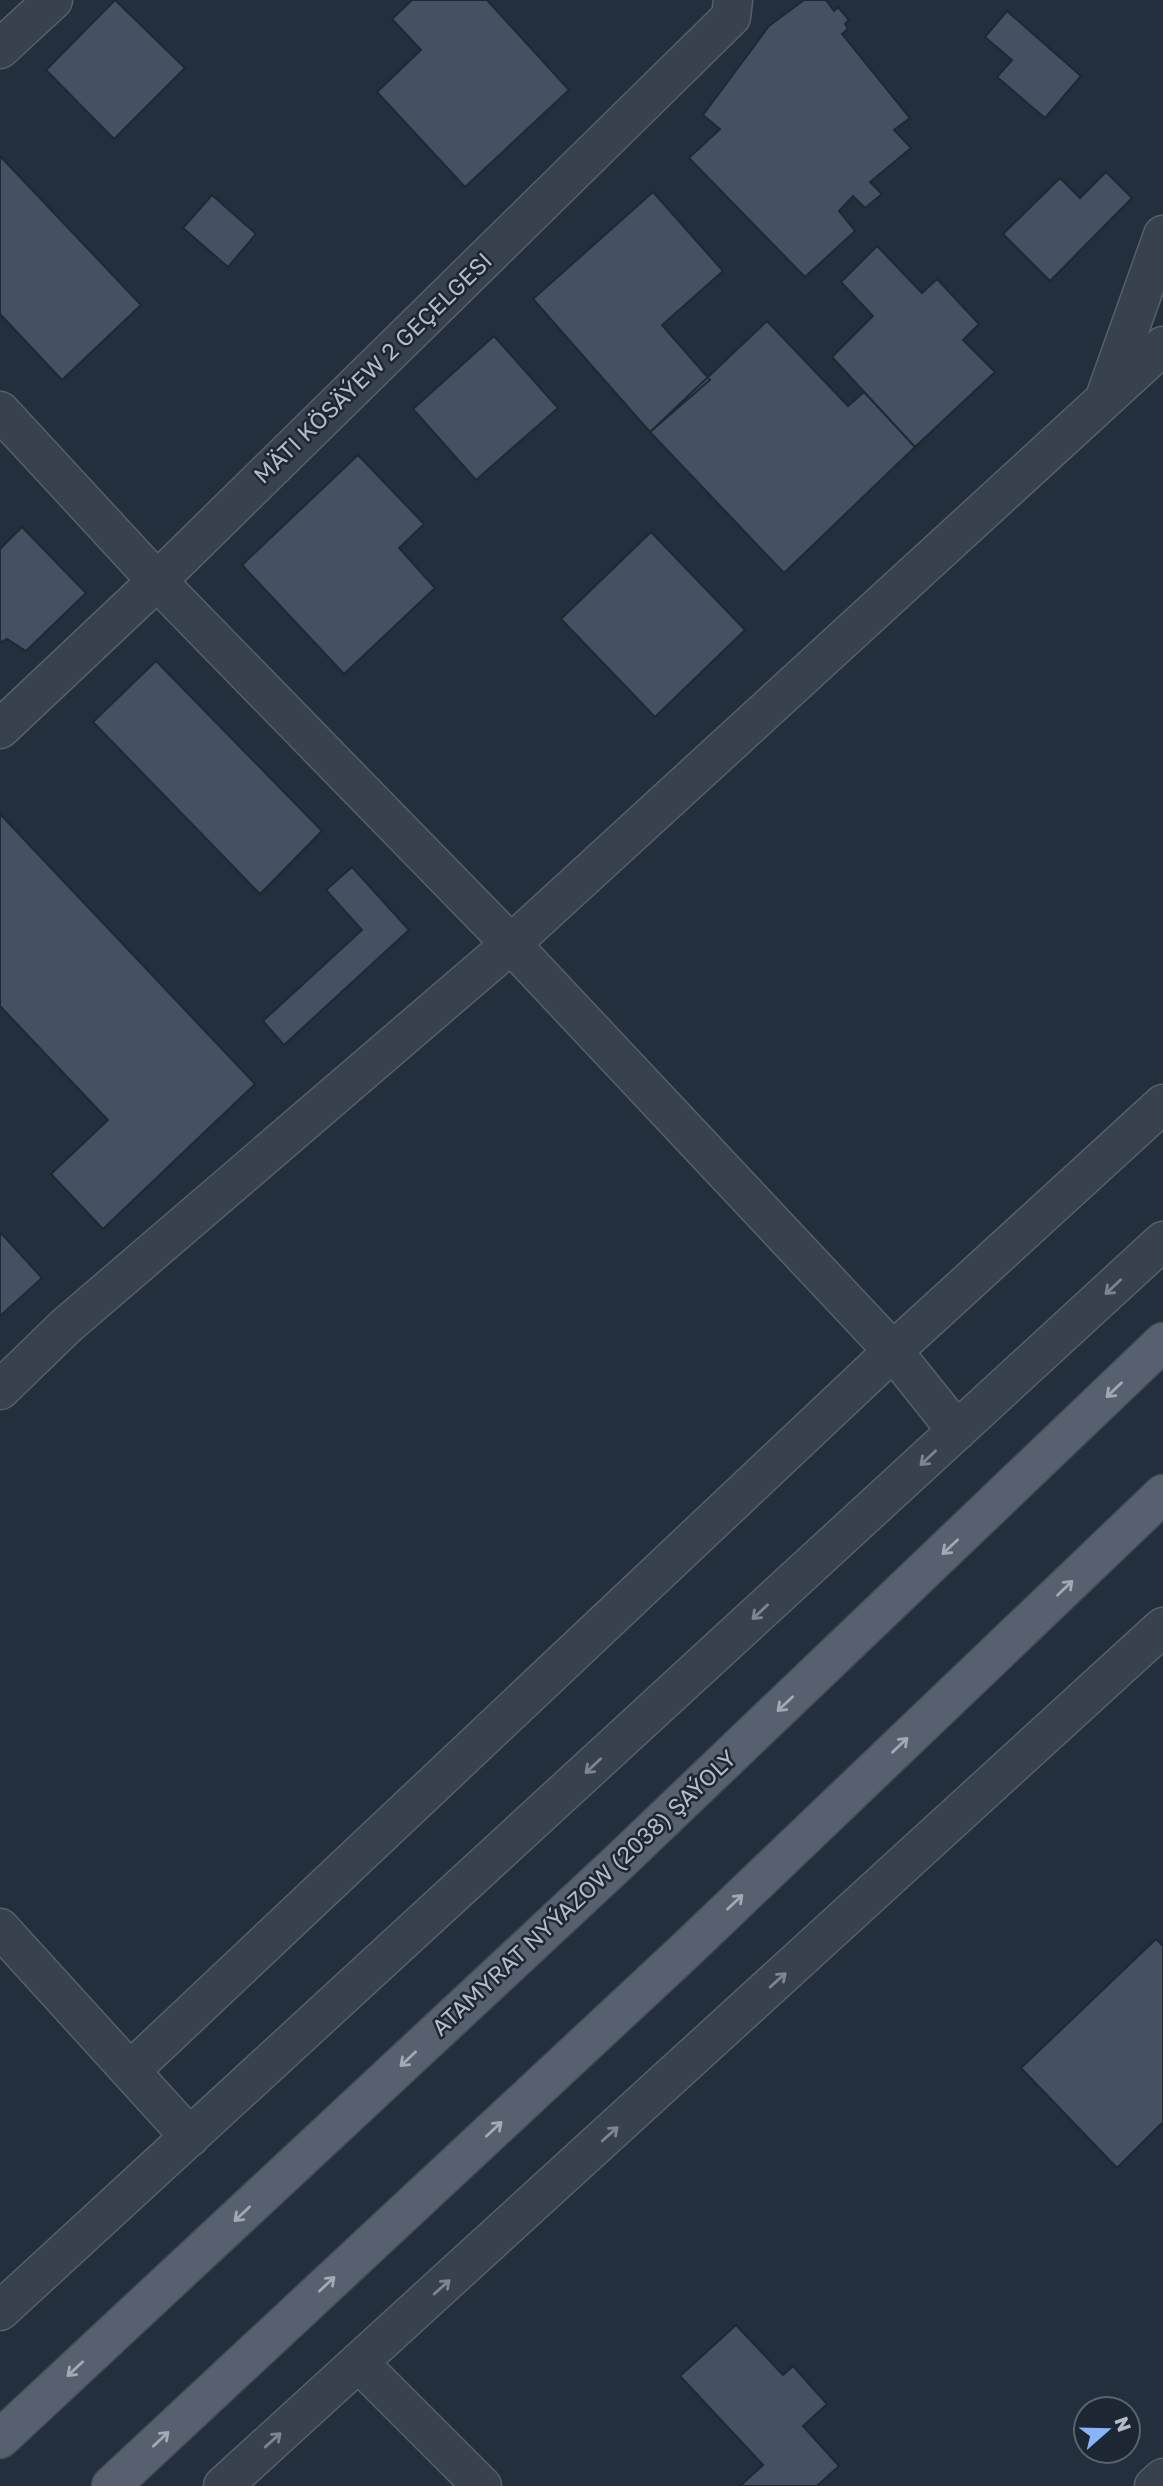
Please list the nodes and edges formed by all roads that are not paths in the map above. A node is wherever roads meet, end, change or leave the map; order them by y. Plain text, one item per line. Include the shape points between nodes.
1 (53, 0) edge
2 (733, 0) edge
3 (0, 49) edge
4 (1163, 235) edge
5 (1163, 346) edge
6 (1104, 401) junction
7 (0, 411) edge
8 (157, 580) junction
9 (0, 729) edge
10 (511, 944) junction
11 (1163, 1104) edge
12 (1163, 1241) edge
13 (1163, 1342) edge
14 (893, 1351) junction
15 (0, 1390) edge
16 (957, 1431) junction
17 (1163, 1494) edge
18 (1163, 1628) edge
19 (0, 1928) edge
20 (130, 2071) junction
21 (190, 2137) junction
22 (0, 2311) edge
23 (359, 2363) junction
24 (0, 2439) edge
25 (1163, 2478) edge
26 (111, 2486) edge
27 (223, 2486) edge
28 (482, 2486) edge
29 (1154, 2486) edge

1 - 3 street
2 - 8 street, MÄTI KÖSÄÝEW 2 GEÇELGESI via 731,17
4 - 6 street
5 - 6 street
6 - 10 street
7 - 8 street
8 - 9 street, MÄTI KÖSÄÝEW 2 GEÇELGESI
8 - 10 street
10 - 14 street
10 - 15 street via 66,1326
11 - 14 street
12 -> 16 street
13 -> 24 main road, ATAMYRAT NYÝAZOW (2038) ŞAÝOLY via 609,1871
14 - 16 street
14 - 20 street
16 -> 21 street
26 -> 17 main road via 686,1950
23 -> 18 street
19 - 20 street
20 - 21 street
21 - 22 street
27 -> 23 street
23 - 28 street
25 - 29 street

